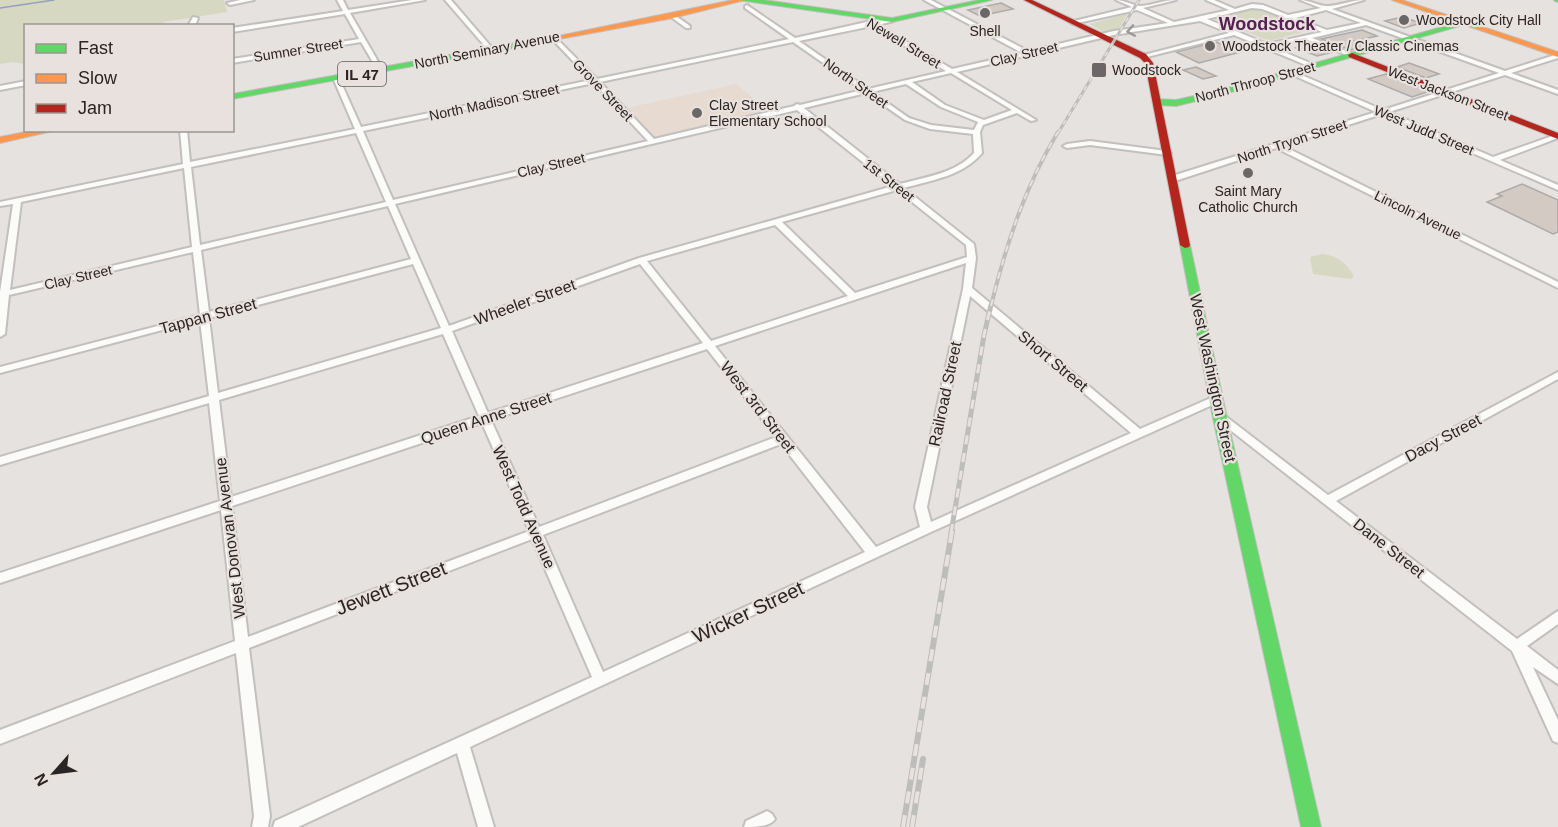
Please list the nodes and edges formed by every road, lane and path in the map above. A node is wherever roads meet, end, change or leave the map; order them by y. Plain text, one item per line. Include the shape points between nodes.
1 (251, 0) edge
2 (340, 0) edge
3 (422, 0) edge
4 (448, 0) edge
5 (927, 0) edge
6 (989, 0) edge
7 (1027, 0) edge
8 (1119, 0) edge
9 (1173, 0) edge
10 (1209, 0) edge
11 (1303, 0) edge
12 (1361, 0) edge
13 (1395, 0) edge
14 (749, 2) edge
15 (230, 3) dead end
16 (722, 3) edge
17 (1137, 8) junction
18 (944, 9) junction
19 (1326, 9) junction
20 (1234, 10) junction
21 (347, 12) junction
22 (858, 15) junction
23 (673, 16) junction
24 (1297, 18) junction
25 (1201, 19) junction
26 (892, 20) junction
27 (1073, 22) junction
28 (1172, 22) junction
29 (1367, 23) junction
30 (1466, 23) junction
31 (872, 24) junction
32 (688, 27) dead end
33 (234, 30) edge
34 (1325, 31) junction
35 (1234, 33) junction
36 (1102, 36) junction
37 (1305, 37) junction
38 (554, 38) junction
39 (1411, 39) junction
40 (363, 40) junction
41 (794, 40) junction
42 (1268, 46) junction
43 (490, 50) junction
44 (1027, 53) junction
45 (1352, 55) junction
46 (1558, 55) edge
47 (1143, 56) junction
48 (234, 61) edge
49 (1313, 66) junction
50 (380, 70) junction
51 (950, 71) junction
52 (1290, 72) junction
53 (1506, 74) junction
54 (336, 78) junction
55 (595, 81) junction
56 (906, 81) junction
57 (24, 83) edge
58 (0, 88) edge
59 (867, 90) junction
60 (1446, 92) junction
61 (1558, 92) edge
62 (234, 98) edge
63 (1157, 102) junction
64 (797, 106) junction
65 (1016, 111) junction
66 (1383, 112) junction
67 (1033, 120) dead end
68 (983, 122) junction
69 (357, 130) junction
70 (42, 132) edge
71 (183, 132) edge
72 (976, 132) junction
73 (1558, 136) edge
74 (0, 140) edge
75 (652, 141) junction
76 (1067, 146) dead end
77 (1277, 146) junction
78 (1167, 153) junction
79 (1493, 160) junction
80 (187, 166) junction
81 (1172, 179) junction
82 (898, 187) junction
83 (1558, 188) edge
84 (17, 201) junction
85 (390, 203) junction
86 (0, 204) edge
87 (777, 222) junction
88 (197, 249) junction
89 (972, 258) junction
90 (642, 260) junction
91 (415, 261) junction
92 (1558, 285) edge
93 (967, 289) junction
94 (3, 295) edge
95 (854, 297) junction
96 (205, 316) junction
97 (446, 330) junction
98 (0, 334) edge
99 (708, 345) junction
100 (0, 370) edge
101 (1558, 375) edge
102 (214, 398) junction
103 (1217, 399) junction
104 (484, 418) junction
105 (1220, 418) junction
106 (1139, 434) junction
107 (782, 439) junction
108 (0, 461) edge
109 (1328, 500) junction
110 (226, 503) junction
111 (927, 528) junction
112 (535, 533) junction
113 (873, 554) junction
114 (0, 578) edge
115 (1558, 617) edge
116 (243, 644) junction
117 (1517, 646) junction
118 (1558, 678) edge
119 (600, 680) junction
120 (1558, 736) edge
121 (0, 737) edge
122 (461, 743) junction
123 (260, 827) edge
124 (281, 827) edge
125 (486, 827) edge
126 (1311, 827) edge

1 - 15 street
2 - 21 street
3 - 21 street
4 - 43 street
5 - 18 street
6 - 18 main road, North Madison Street
7 - 27 main road
8 - 17 street
9 - 17 street
10 - 20 street
11 - 19 street
12 - 19 street
13 - 30 main road
14 - 16 main road, North Seminary Avenue / IL 47
14 - 22 main road
14 - 41 street, North Street
16 - 23 main road, North Seminary Avenue / IL 47
17 - 27 street
17 - 28 street
18 - 26 main road, North Madison Street
18 - 44 street
19 - 24 street
19 - 29 street
20 - 24 street, Clay Street via 1263,7
20 - 25 street, Clay Street
21 - 33 street
21 - 40 street
22 - 26 main road
22 - 31 street, Newell Street
23 - 32 street
23 - 38 main road, North Seminary Avenue / IL 47
24 - 34 street
25 - 28 street, Clay Street
25 - 35 street
26 - 31 street, North Madison Street
27 - 36 main road
28 -> 36 street, Clay Street
29 - 34 street
29 - 39 street
30 - 39 main road, North Throop Street
30 - 46 main road
31 - 41 street, North Madison Street
31 - 51 street, Newell Street
34 - 37 street
35 - 42 street
35 - 47 street
36 - 44 street, Clay Street
36 - 47 main road
37 - 42 street
37 - 45 street, West Jackson Street
38 - 43 main road, North Seminary Avenue / IL 47
38 - 55 street, Grove Street
39 - 45 main road, North Throop Street
39 - 53 street
40 - 48 street, Sumner Street
40 - 50 street
41 - 55 street, North Madison Street
41 - 59 street, North Street
42 - 49 street
43 - 50 main road, North Seminary Avenue / IL 47
44 - 51 street, Clay Street
45 - 49 main road, North Throop Street
45 - 60 main road, West Jackson Street
46 - 53 street, North Tryon Street
47 - 63 main road, West Washington Street via 1149,63
49 - 52 main road, North Throop Street
50 - 54 main road, North Seminary Avenue / IL 47
51 - 56 street, Clay Street
51 - 65 street, Newell Street
52 - 63 main road, North Throop Street via 1176,103
52 - 66 street, West Judd Street
53 - 60 street, North Tryon Street
53 - 61 street
54 - 62 main road, North Seminary Avenue / IL 47
54 - 69 street, West Todd Avenue
55 - 69 street, North Madison Street
55 - 75 street, Grove Street
56 - 59 street, Clay Street
56 - 68 street via 944,106
57 - 58 street
59 - 64 street, Clay Street
59 - 72 street, North Street via 916,123
60 - 66 street, North Tryon Street
60 - 73 main road, West Jackson Street
63 - 78 main road, West Washington Street
64 - 75 street, Clay Street
64 - 82 street, 1st Street
65 - 67 street, Newell Street
65 - 68 street
66 - 77 street, North Tryon Street
66 - 79 street, West Judd Street
68 - 72 street, Wheeler Street
69 - 80 street, North Madison Street
69 - 85 street, West Todd Avenue
70 - 74 main road
71 - 80 street, West Donovan Avenue
72 - 82 street, Wheeler Street via 978,153 969,163
73 - 79 street
75 - 85 street, Clay Street
76 - 78 street via 1090,143
77 - 81 street, North Tryon Street
77 - 92 street, Lincoln Avenue
78 - 81 main road, West Washington Street
79 - 83 street, West Judd Street
80 - 84 street, North Madison Street
80 - 88 street, West Donovan Avenue
81 - 103 main road, West Washington Street
82 - 87 street, Wheeler Street
82 - 89 street, 1st Street via 970,244
84 - 86 street, North Madison Street
84 - 94 street
85 - 88 street, Clay Street
85 - 91 street, West Todd Avenue
87 - 90 street, Wheeler Street
87 - 95 street
88 - 94 street, Clay Street
88 - 96 street, West Donovan Avenue
89 - 93 street, Railroad Street
89 - 95 street, Queen Anne Street
90 - 97 street, Wheeler Street
90 - 99 street, West 3rd Street
91 - 96 street, Tappan Street
91 - 97 street, West Todd Avenue
93 - 106 street, Short Street
93 - 111 street, Railroad Street via 921,507
94 - 98 street
95 - 99 street, Queen Anne Street
96 - 100 street, Tappan Street
96 - 102 street, West Donovan Avenue
97 - 102 street, Wheeler Street
97 - 104 street, West Todd Avenue
99 - 104 street, Queen Anne Street
99 - 107 street, West 3rd Street
101 - 109 street, Dacy Street
102 - 108 street, Wheeler Street
102 - 110 street, West Donovan Avenue
103 - 105 main road, West Washington Street
103 - 106 street, Wicker Street
104 - 110 street, Queen Anne Street
104 - 112 street, West Todd Avenue
105 - 109 street, Dane Street
105 - 126 main road, West Washington Street
106 - 111 street, Wicker Street
107 - 112 street, Jewett Street
107 - 113 street, West 3rd Street
109 - 117 street, Dane Street
110 - 114 street, Queen Anne Street
110 - 116 street, West Donovan Avenue
111 - 113 street, Wicker Street
112 - 116 street, Jewett Street
112 - 119 street, West Todd Avenue
113 - 119 street, Wicker Street
115 - 117 street
116 - 121 street, Jewett Street
116 - 123 street, West Donovan Avenue via 262,816
117 - 118 street, Dane Street
117 - 120 street
119 - 122 street, Wicker Street
122 - 124 street, Wicker Street
122 - 125 street

